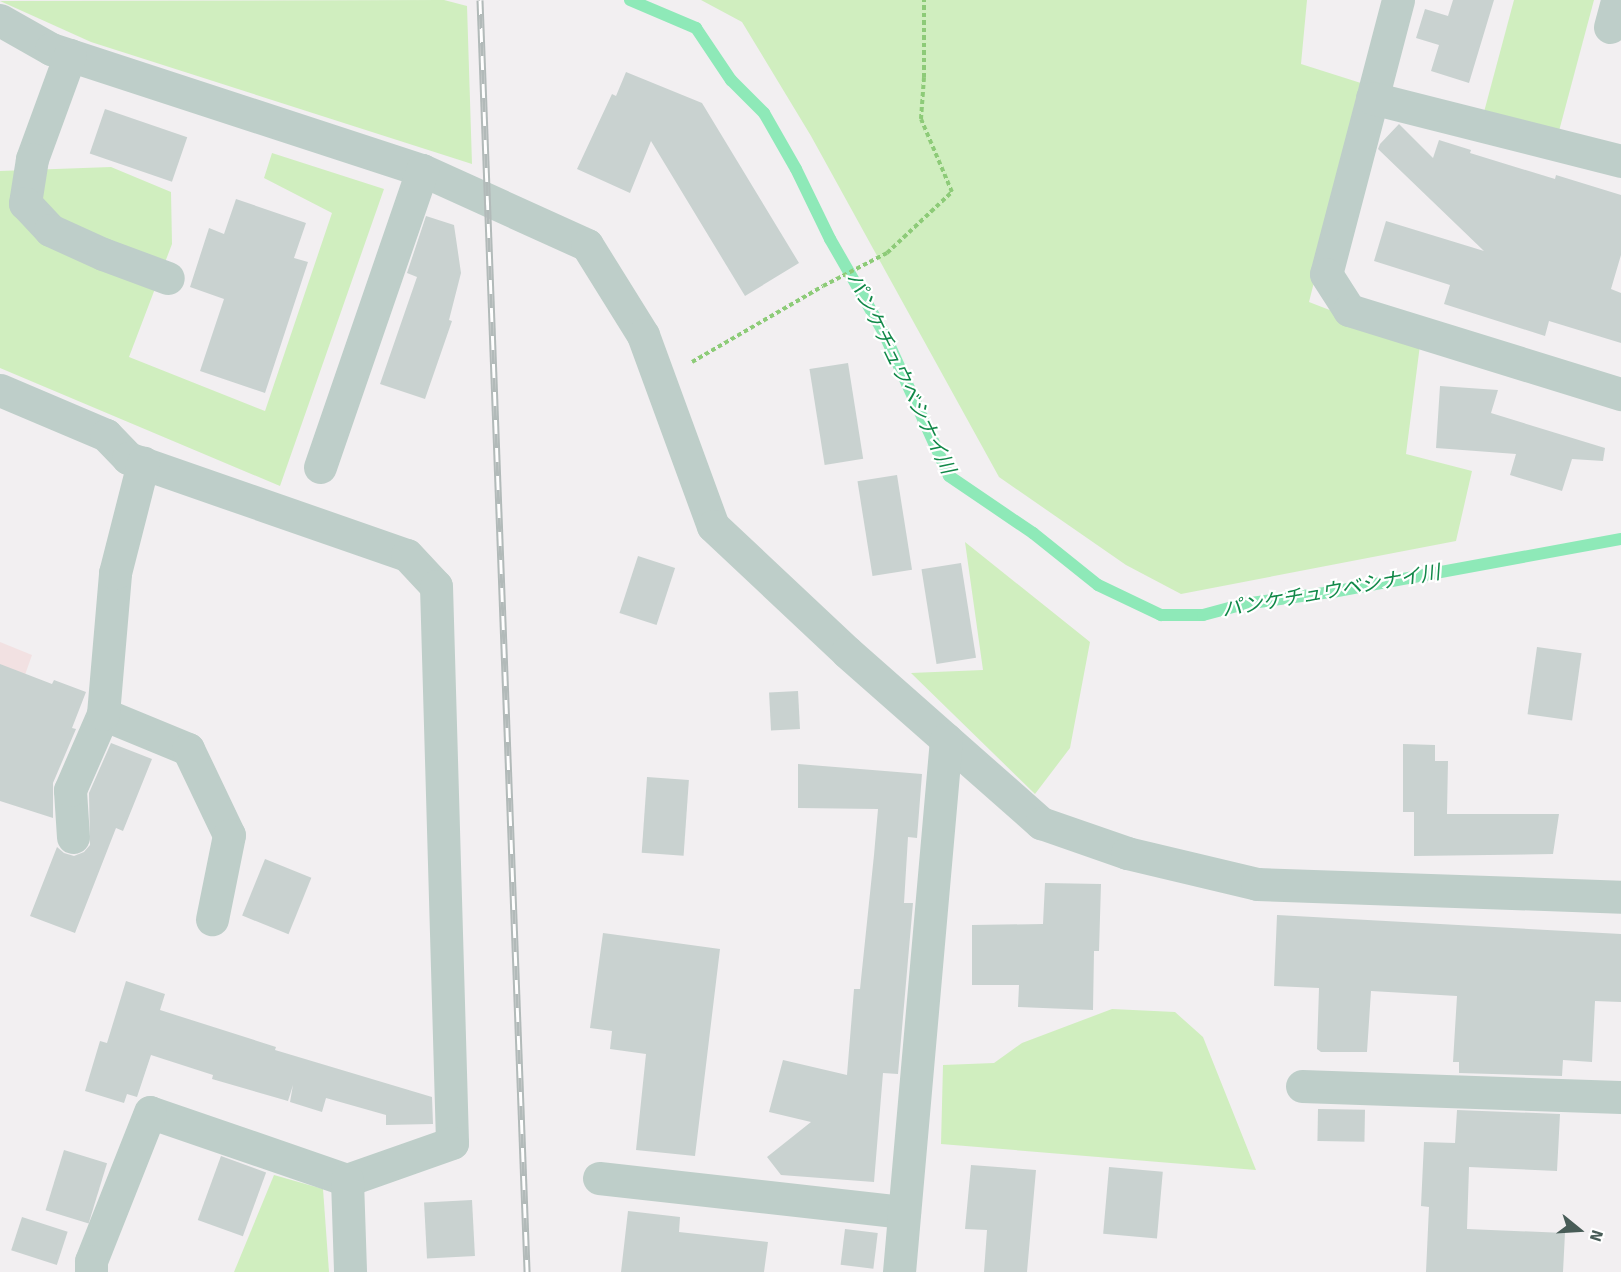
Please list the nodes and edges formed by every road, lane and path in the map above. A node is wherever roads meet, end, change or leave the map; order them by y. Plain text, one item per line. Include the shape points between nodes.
1 (924, 0) edge
2 (1398, 0) edge
3 (0, 20) edge
4 (70, 55) junction
5 (1372, 98) junction
6 (1621, 161) edge
7 (422, 170) junction
8 (168, 278) dead end
9 (660, 380) junction
10 (0, 390) edge
11 (1621, 394) edge
12 (144, 464) junction
13 (320, 467) dead end
14 (103, 714) junction
15 (946, 739) junction
16 (73, 837) dead end
17 (1621, 897) edge
18 (212, 919) dead end
19 (1302, 1086) dead end
20 (1621, 1097) edge
21 (598, 1178) dead end
22 (347, 1180) junction
23 (904, 1212) junction
24 (91, 1272) edge
25 (350, 1272) edge
26 (899, 1272) edge

1 - 9 path via 921,119 952,192 887,253
2 - 5 street
3 - 4 street via 51,49
4 - 7 street
4 - 8 street via 32,159 25,203 50,230 103,255
5 - 6 street
5 - 11 street via 1326,274 1349,310
7 - 9 street via 587,245 643,335
7 - 13 street
9 - 15 street via 713,526
10 - 12 street via 106,435 128,458
12 - 14 street via 115,573
12 - 22 street via 407,555 436,586 452,1143
14 - 16 street via 70,790
14 - 18 street via 188,749 229,835
15 - 17 street via 1041,823 1127,853 1257,884
15 - 23 street
19 - 20 street
21 - 23 street
22 - 24 street via 150,1112 90,1261
22 - 25 street
23 - 26 street

